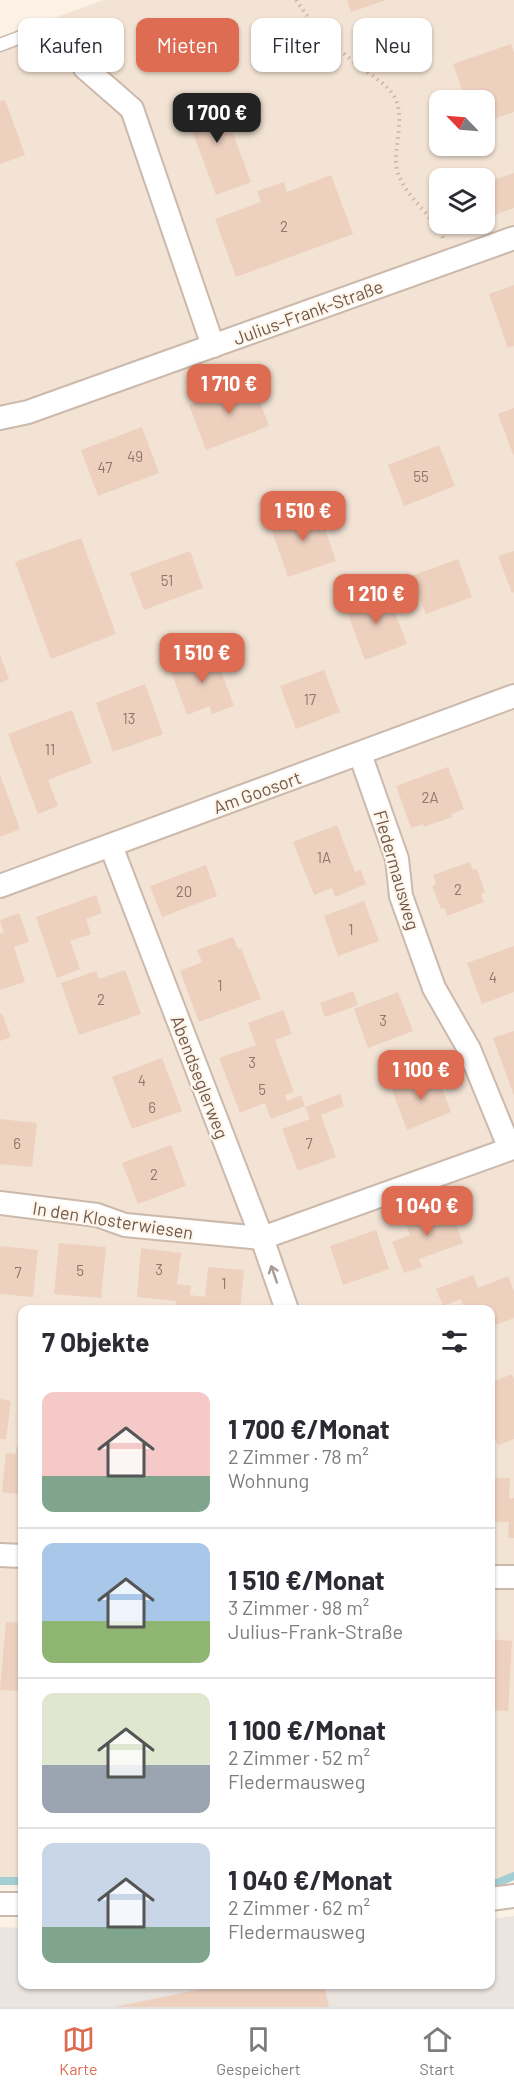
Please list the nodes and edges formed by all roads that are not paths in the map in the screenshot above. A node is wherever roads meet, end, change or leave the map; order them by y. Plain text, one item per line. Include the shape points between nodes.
1 (18, 38) edge
2 (0, 45) edge
3 (90, 72) edge
4 (514, 238) edge
5 (213, 346) junction
6 (0, 418) edge
7 (514, 696) edge
8 (360, 754) junction
9 (111, 846) junction
10 (0, 886) edge
11 (512, 1155) edge
12 (0, 1203) edge
13 (262, 1238) junction
14 (285, 1305) edge
15 (0, 1555) edge
16 (18, 1556) edge
17 (495, 1577) edge
18 (514, 1577) edge
19 (514, 1897) edge
20 (495, 1899) edge
21 (0, 1904) edge
22 (18, 1904) edge

1 - 2 lane
3 - 5 street via 132,109
4 - 5 street, Julius-Frank-Straße
5 - 6 street, Julius-Frank-Straße via 28,412
7 - 8 street, Am Goosort
8 - 9 street, Am Goosort
8 - 11 street, Fledermausweg via 398,859 401,896 434,988 469,1049
9 - 10 street, Am Goosort
9 - 13 street, Abendseglerweg
11 - 13 street, Fledermausweg
12 - 13 street, In den Klosterwiesen via 97,1215 125,1225
14 -> 13 street, Abendseglerweg
15 - 16 street
17 - 18 street
19 - 20 street
21 - 22 street

